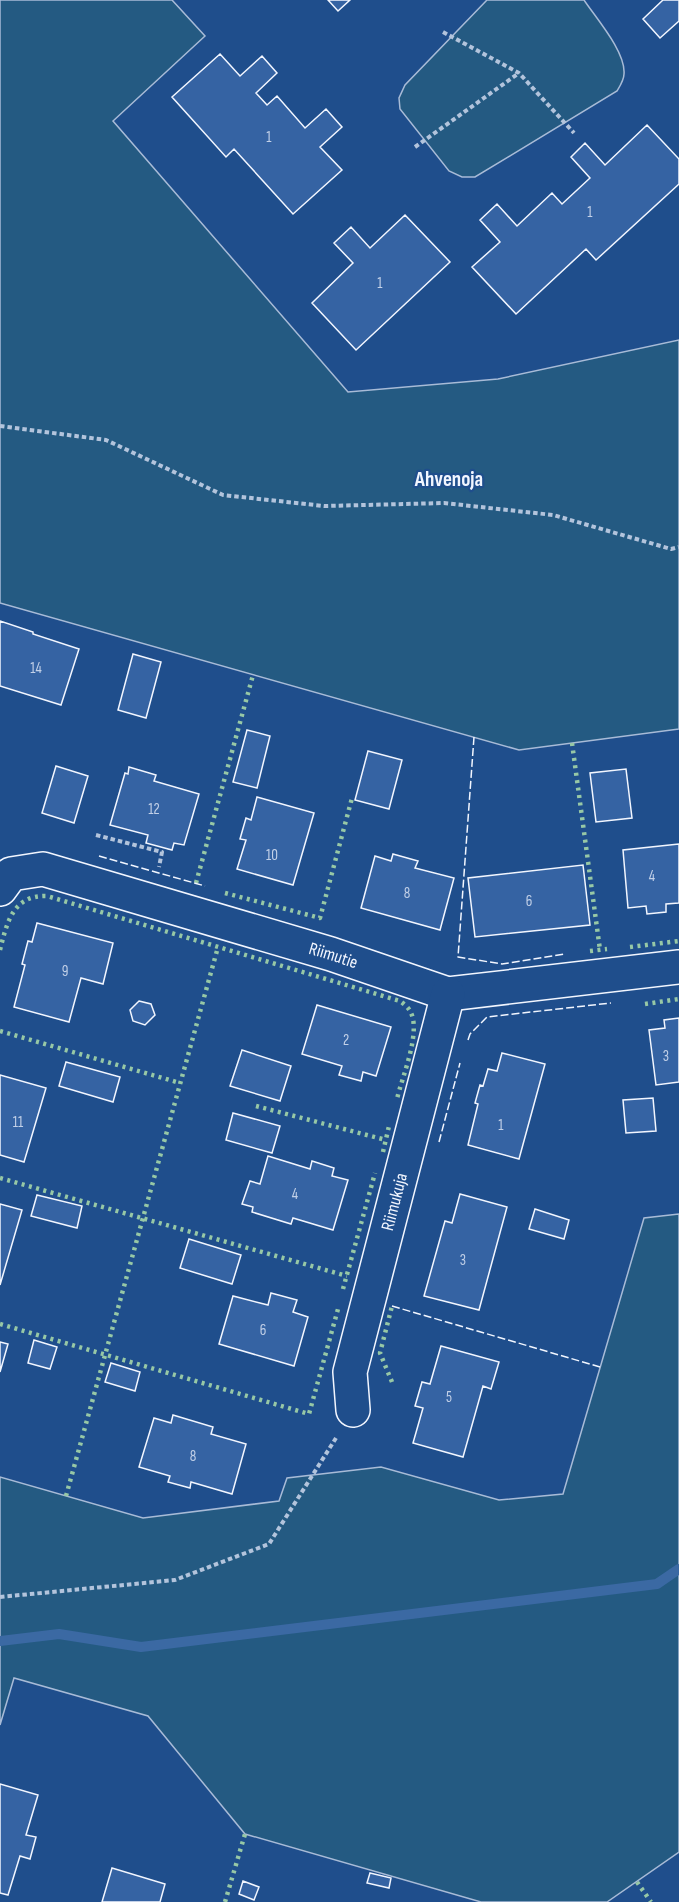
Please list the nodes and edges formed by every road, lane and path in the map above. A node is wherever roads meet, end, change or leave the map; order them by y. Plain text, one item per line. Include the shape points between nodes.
1 (442, 32) dead end
2 (519, 73) junction
3 (574, 134) dead end
4 (415, 147) dead end
5 (0, 426) edge
6 (679, 547) edge
7 (96, 835) dead end
8 (0, 889) edge
9 (151, 900) junction
10 (679, 967) edge
11 (448, 994) junction
12 (352, 1410) joint
13 (0, 1596) edge

1 - 2 path
2 - 3 path
2 - 4 path
5 - 6 path via 106,440 223,495 324,506 444,503 553,515 671,549
7 - 9 path via 162,852
8 - 9 street, Riimutie via 11,874 43,869
9 - 11 street, Riimutie
10 - 11 street, Riimutie
11 - 12 street, Riimukuja via 350,1372
12 - 13 path via 269,1544 175,1580

